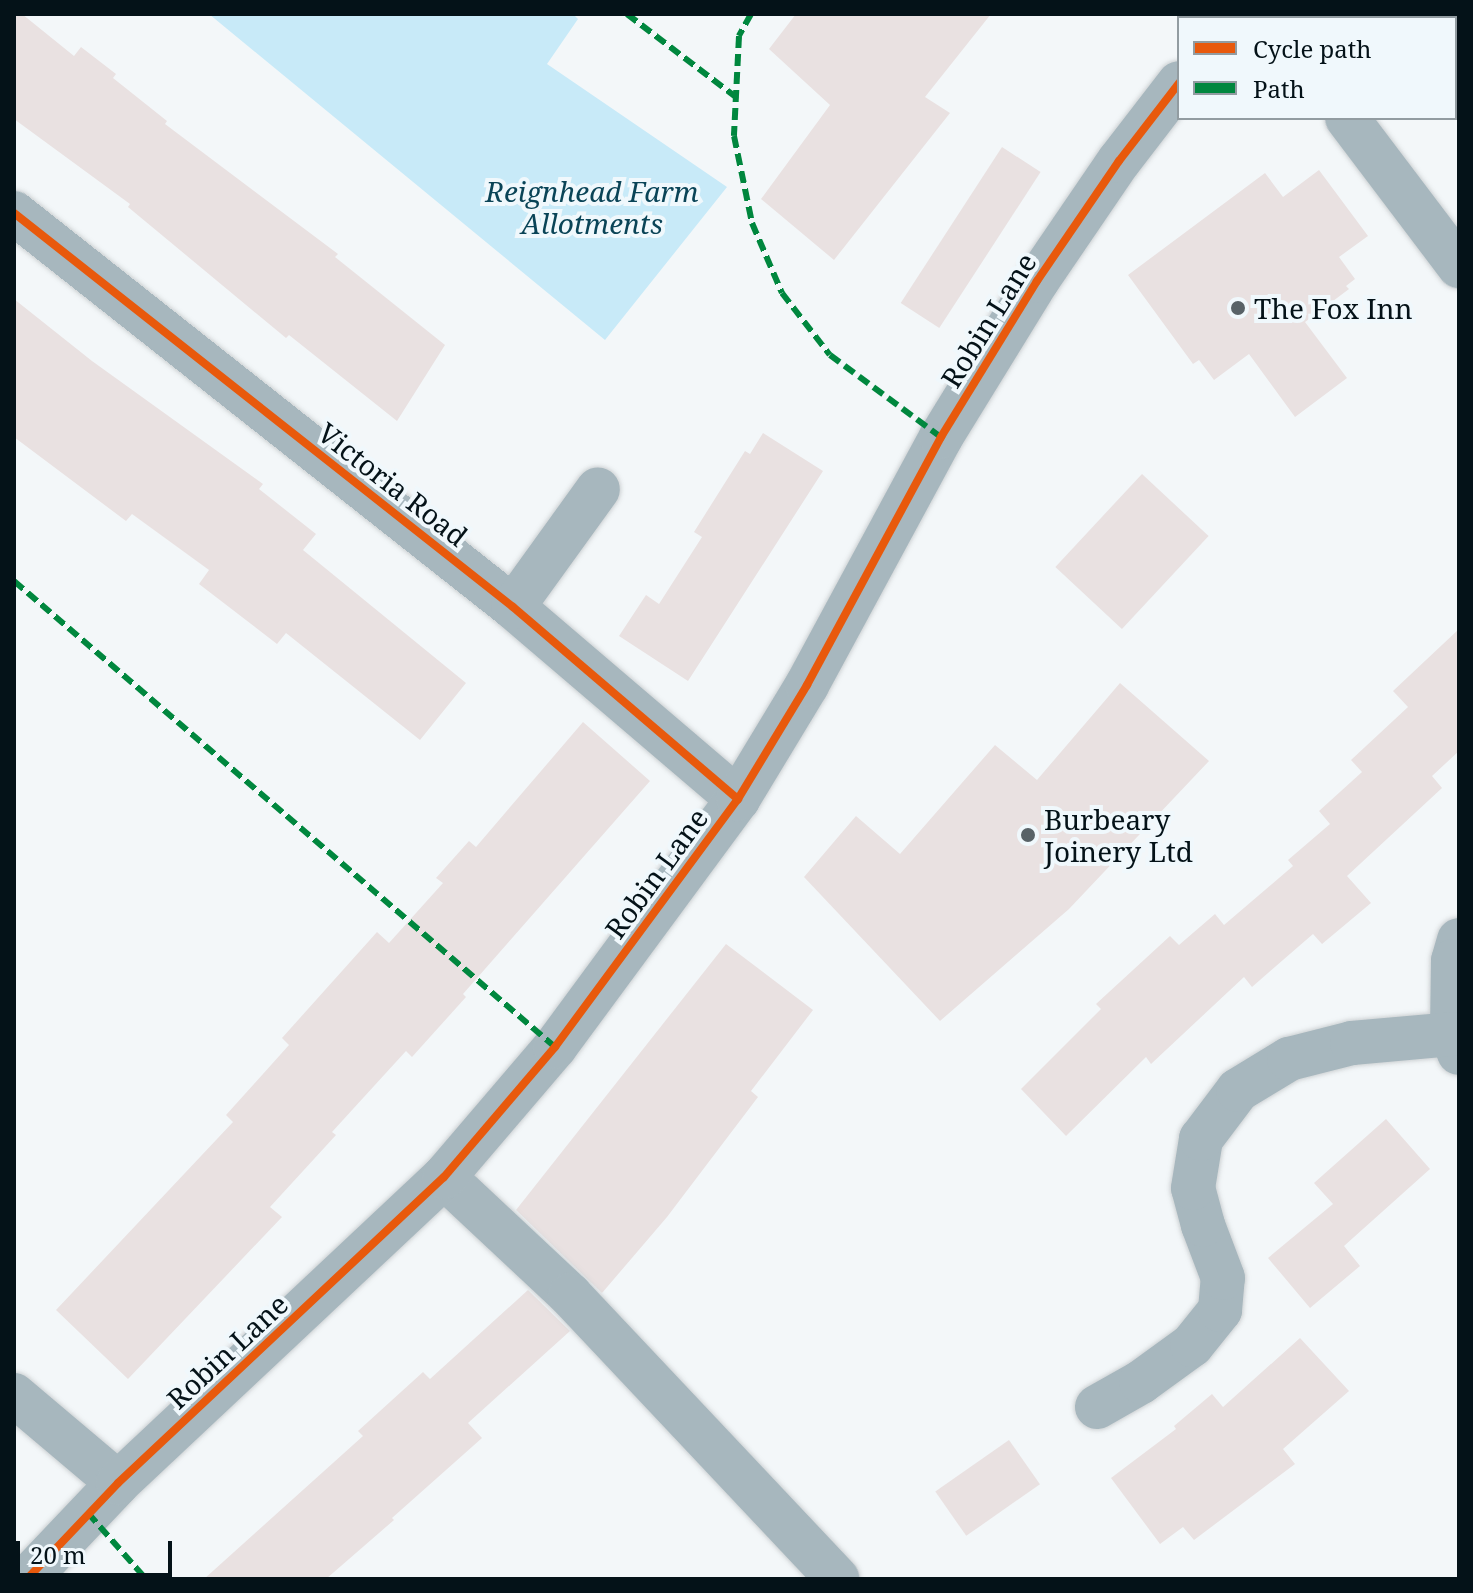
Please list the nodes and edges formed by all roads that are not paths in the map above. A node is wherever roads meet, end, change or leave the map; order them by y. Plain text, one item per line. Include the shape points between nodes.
1 (1177, 86) edge
2 (1349, 120) edge
3 (14, 213) edge
4 (1459, 266) edge
5 (598, 489) dead end
6 (513, 607) junction
7 (738, 799) junction
8 (1459, 940) edge
9 (1456, 1043) edge
10 (444, 1177) junction
11 (14, 1395) edge
12 (1097, 1407) dead end
13 (118, 1483) junction
14 (27, 1579) edge
15 (838, 1579) edge

1 - 7 street, Robin Lane via 1037,281 941,437 807,685
2 - 4 street
3 - 6 street, Victoria Road
5 - 6 street
6 - 7 street, Victoria Road
7 - 10 street, Robin Lane via 555,1047
8 - 9 street via 1453,961
9 - 12 street via 1352,1043 1289,1059 1238,1090 1201,1139 1193,1188 1223,1278 1220,1310 1192,1345
10 - 13 street, Robin Lane
10 - 15 street via 570,1295
11 - 13 street
13 - 14 street, Robin Lane

